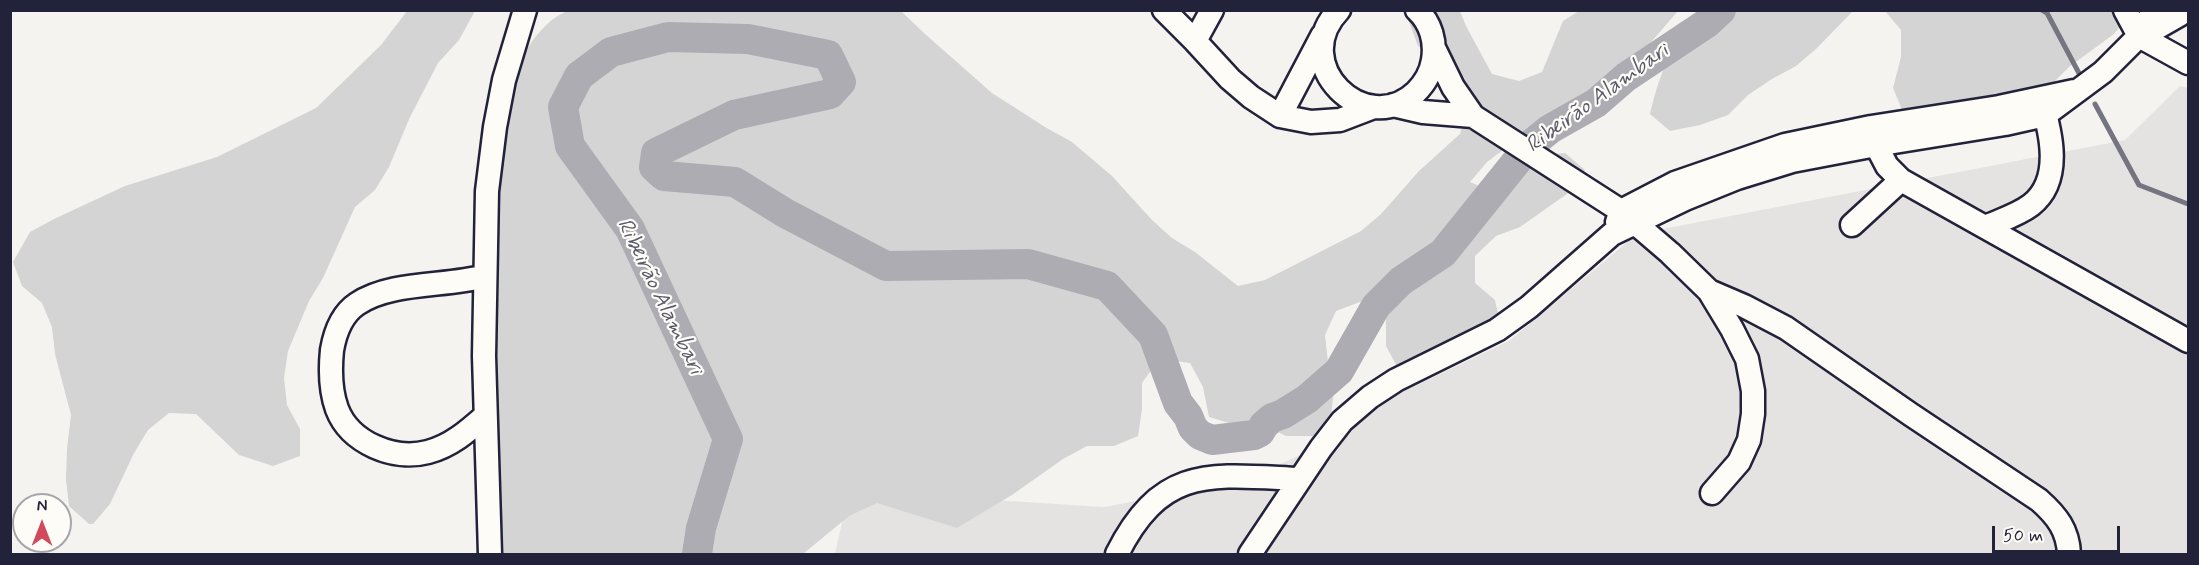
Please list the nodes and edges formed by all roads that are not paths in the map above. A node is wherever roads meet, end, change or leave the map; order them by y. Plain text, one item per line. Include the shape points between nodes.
1 (525, 10) edge
2 (1164, 10) edge
3 (1212, 10) edge
4 (1417, 10) edge
5 (2177, 10) edge
6 (1338, 11) edge
7 (2143, 21) edge
8 (1324, 32) junction
9 (1196, 41) junction
10 (1435, 50) junction
11 (2188, 63) edge
12 (1383, 106) junction
13 (2042, 106) junction
14 (1280, 116) junction
15 (1479, 121) junction
16 (1876, 145) junction
17 (1901, 180) junction
18 (1628, 217) junction
19 (1852, 225) dead end
20 (1985, 227) junction
21 (485, 276) junction
22 (1709, 291) junction
23 (2188, 341) edge
24 (485, 416) junction
25 (1300, 479) junction
26 (1712, 493) dead end
27 (490, 555) edge
28 (1117, 555) edge
29 (1250, 555) edge
30 (2068, 555) edge

1 - 21 street via 495,127 487,191
2 - 9 street
3 - 9 street
4 - 10 street via 1432,32
5 - 7 highway
6 - 8 street
7 - 11 street
7 - 13 street via 2103,72 2078,90
8 - 12 street via 1326,72 1337,90 1354,101
8 - 14 street
9 - 14 street via 1230,79
10 - 12 street via 1423,85 1410,97
10 - 15 street via 1453,87
12 - 14 street via 1340,120 1311,122
12 - 15 street
13 - 16 street via 2005,124
13 - 18 street via 1999,107 1785,145 1676,183
13 - 20 street via 2051,147 2049,180 2043,193 2014,215
15 - 18 street
16 - 17 street via 1887,166
16 - 18 street via 1792,161
17 - 19 street
17 - 20 street
18 - 22 street
18 - 25 street via 1529,307 1497,330 1396,380 1370,398 1342,422
20 - 23 street
21 - 24 street
21 - 24 street via 377,293 356,304 342,319 331,363 332,391 338,411 350,428 387,452 428,452 448,444
22 - 26 street via 1747,359 1753,391 1749,440 1739,462
22 - 30 street via 1786,328 2040,500 2065,529
24 - 27 street
25 - 28 street via 1222,477 1186,482 1162,494 1138,517
25 - 29 street

